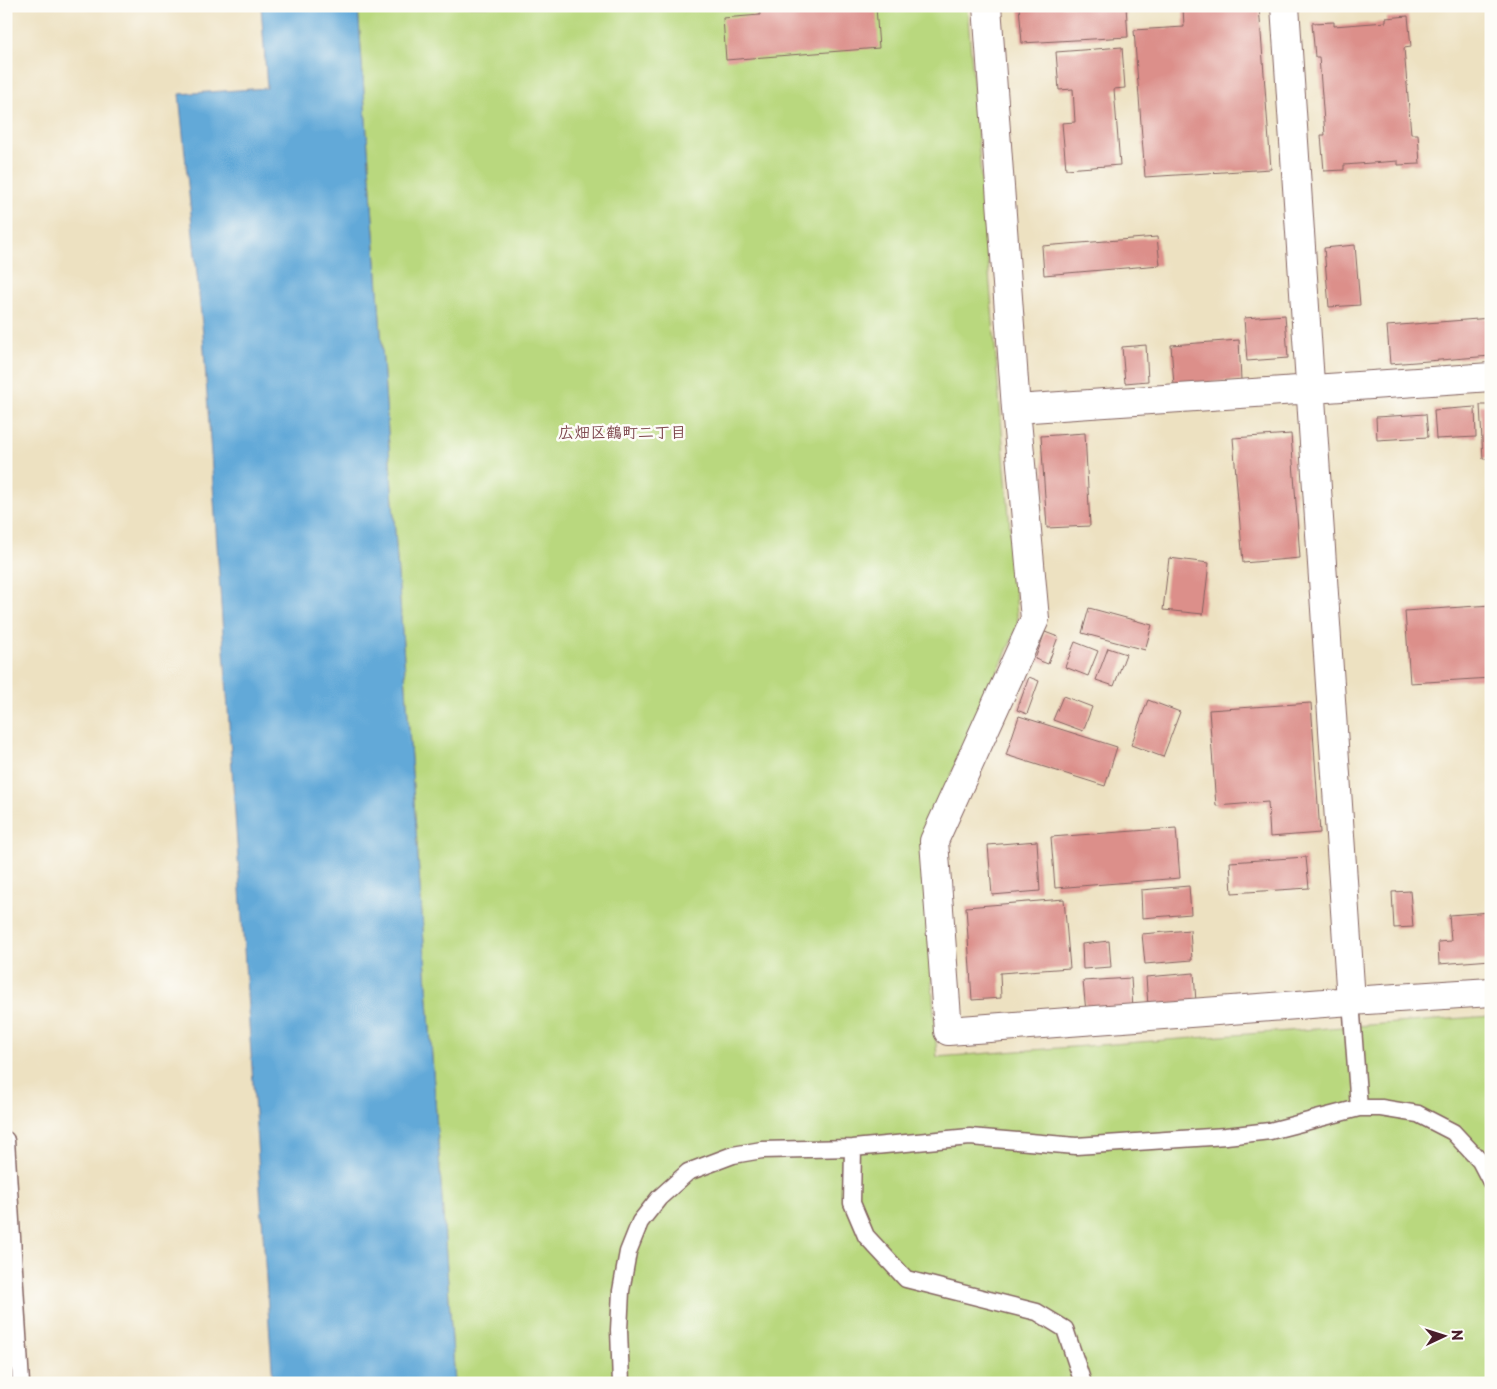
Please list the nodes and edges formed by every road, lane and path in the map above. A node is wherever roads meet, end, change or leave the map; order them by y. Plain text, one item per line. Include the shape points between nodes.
1 (987, 6) edge
2 (1285, 6) edge
3 (1491, 377) edge
4 (1311, 389) junction
5 (1016, 409) junction
6 (1491, 992) edge
7 (1351, 1001) junction
8 (1359, 1108) junction
9 (6, 1140) edge
10 (854, 1148) junction
11 (1491, 1182) edge
12 (21, 1383) edge
13 (621, 1383) edge
14 (1083, 1383) edge

1 - 5 street
2 - 4 street
3 - 4 street
4 - 5 street
4 - 7 street
5 - 7 street via 1035,619 934,841 948,1031
6 - 7 street
7 - 8 lane
8 - 10 lane via 1270,1130 1226,1136 1076,1146 970,1137
8 - 11 lane via 1418,1114 1453,1132 1480,1161
9 - 12 lane
10 - 13 lane via 762,1150 732,1155 688,1172 659,1198 640,1222 628,1252 621,1291
10 - 14 lane via 852,1203 866,1236 906,1279 1037,1312 1065,1329

